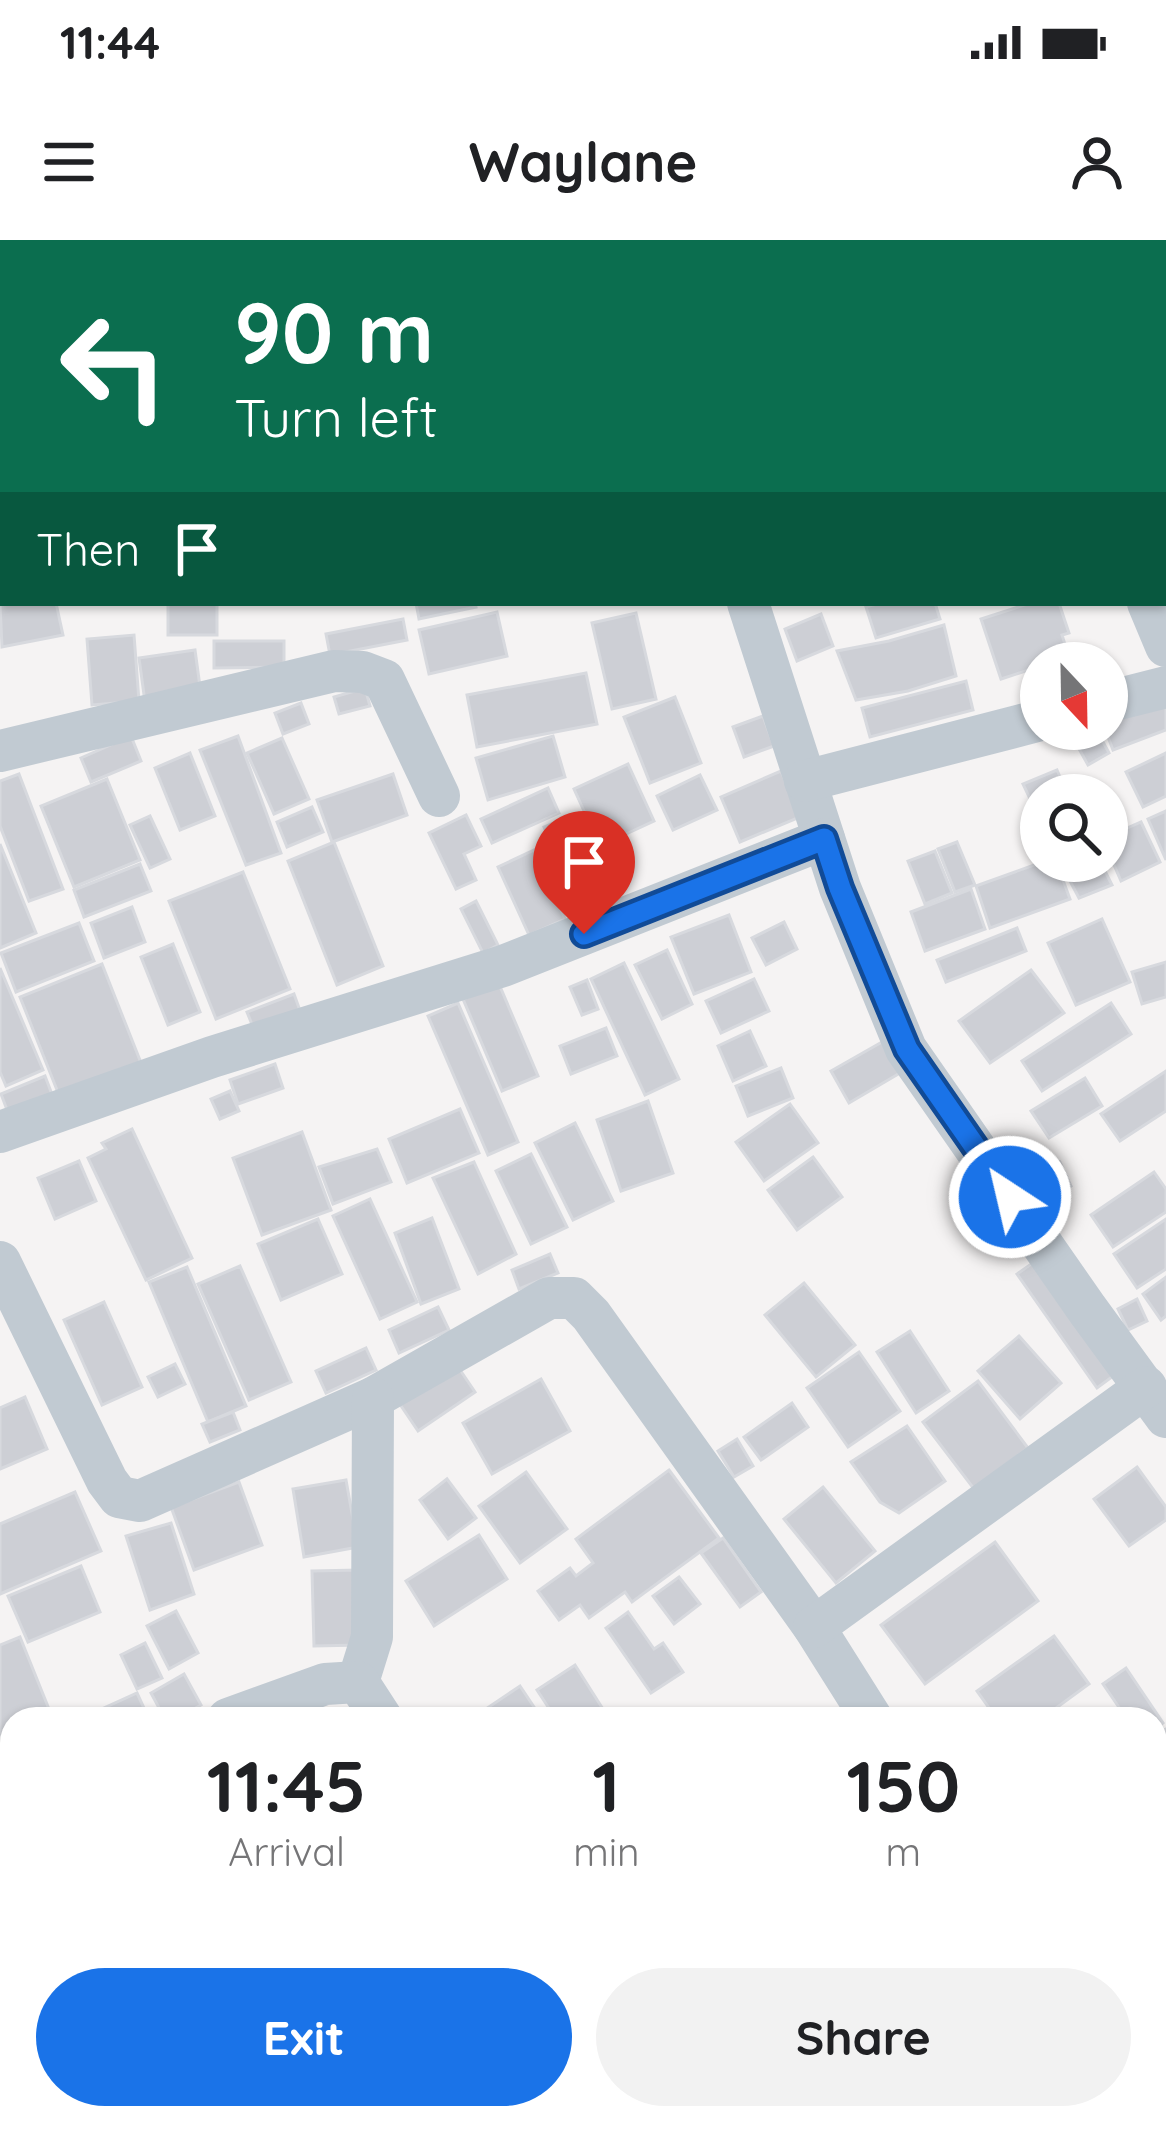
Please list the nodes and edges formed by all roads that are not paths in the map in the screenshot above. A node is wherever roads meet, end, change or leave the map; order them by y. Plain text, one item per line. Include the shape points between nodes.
1 (749, 606) edge
2 (1149, 606) edge
3 (1166, 646) edge
4 (1166, 687) edge
5 (1128, 697) edge
6 (1020, 725) edge
7 (0, 751) edge
8 (806, 781) junction
9 (439, 796) dead end
10 (824, 839) junction
11 (0, 1132) edge
12 (0, 1262) edge
13 (373, 1398) junction
14 (1156, 1402) edge
15 (814, 1628) junction
16 (358, 1682) junction
17 (261, 1707) edge
18 (374, 1707) edge
19 (864, 1707) edge

1 - 8 street
2 - 3 street
4 - 5 street
6 - 8 street
7 - 9 street via 334,671 363,672 384,680
8 - 10 street
10 - 11 street via 503,966
10 - 14 street via 907,1049
12 - 13 street via 119,1497 140,1501
13 - 15 street via 549,1298 574,1298
13 - 16 street via 372,1637
14 - 15 street
15 - 19 street
16 - 17 street via 325,1684
16 - 18 street

